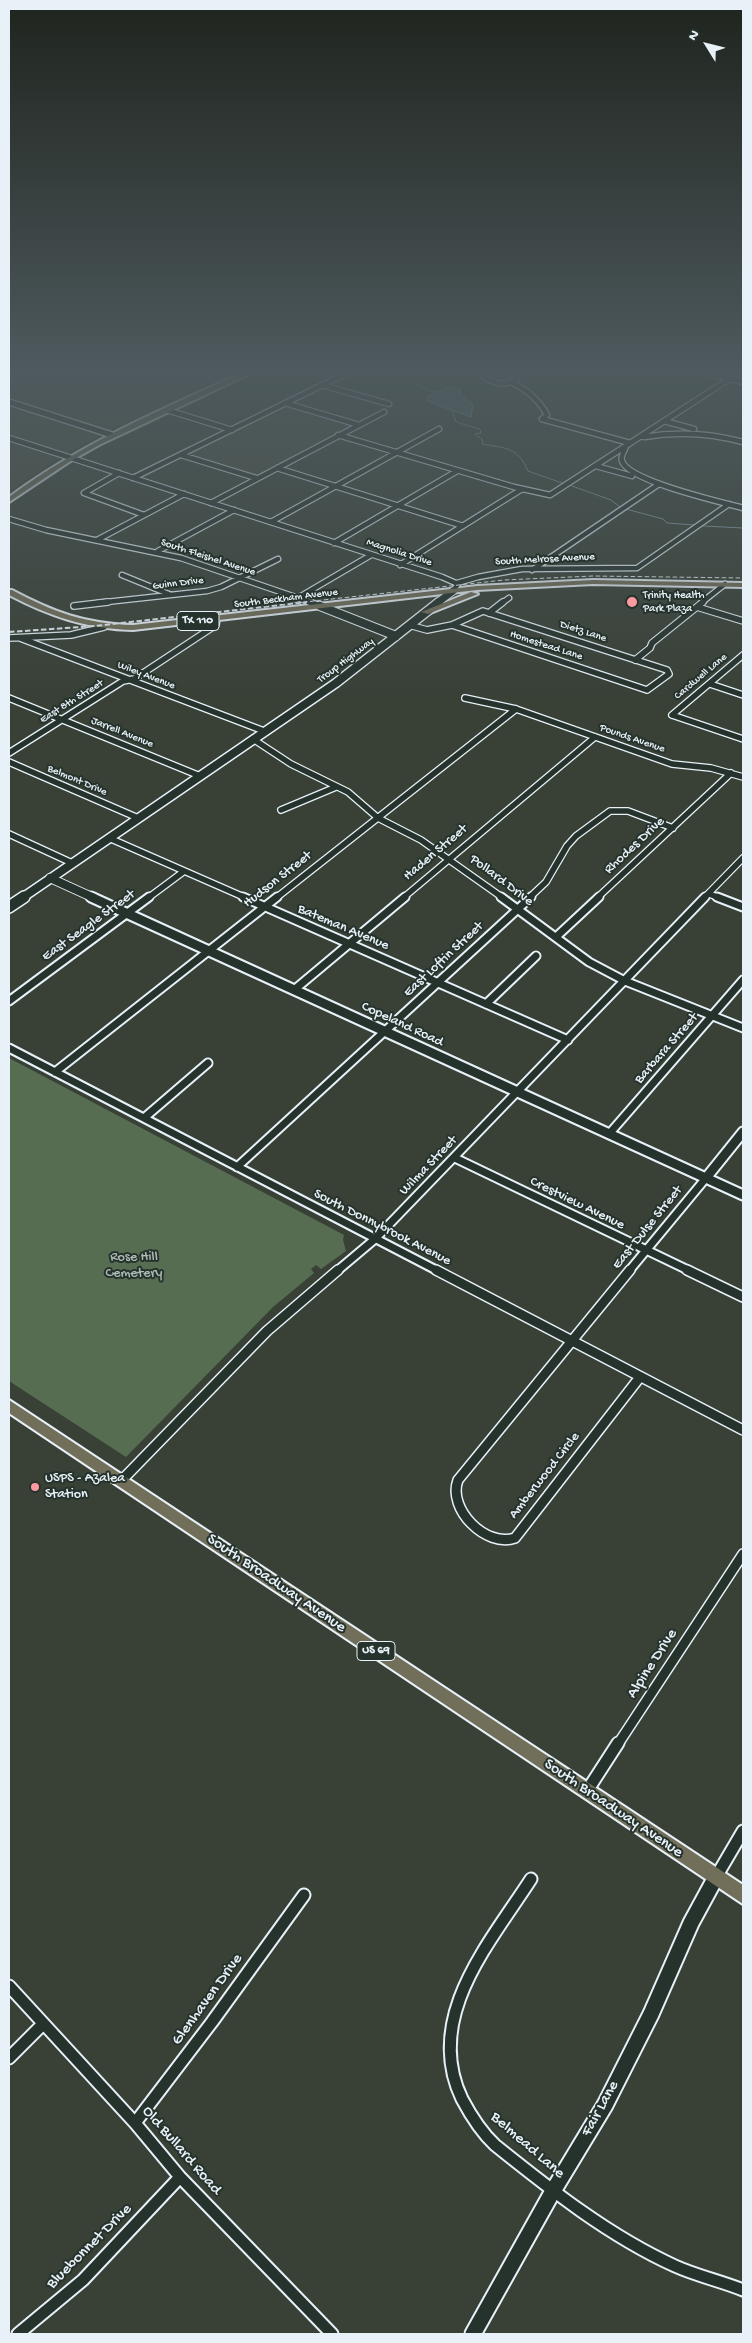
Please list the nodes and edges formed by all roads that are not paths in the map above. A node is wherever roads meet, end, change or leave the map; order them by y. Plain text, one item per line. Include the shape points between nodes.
1 (39, 479) edge
2 (108, 479) edge
3 (137, 479) edge
4 (254, 479) edge
5 (314, 479) edge
6 (348, 479) edge
7 (443, 479) edge
8 (487, 479) edge
9 (576, 479) edge
10 (646, 480) edge
11 (659, 484) junction
12 (336, 486) junction
13 (522, 489) junction
14 (184, 494) junction
15 (9, 500) edge
16 (211, 503) junction
17 (729, 504) junction
18 (397, 506) junction
19 (743, 508) edge
20 (234, 510) junction
21 (144, 515) junction
22 (9, 519) edge
23 (271, 522) junction
24 (463, 526) junction
25 (97, 540) junction
26 (334, 543) junction
27 (158, 552) junction
28 (371, 555) junction
29 (278, 559) dead end
30 (400, 564) junction
31 (532, 570) junction
32 (122, 575) dead end
33 (237, 578) junction
34 (725, 584) junction
35 (743, 585) edge
36 (503, 586) junction
37 (455, 587) junction
38 (9, 592) edge
39 (172, 595) junction
40 (392, 598) junction
41 (509, 598) dead end
42 (296, 599) junction
43 (74, 606) dead end
44 (320, 606) junction
45 (697, 607) junction
46 (425, 612) junction
47 (489, 613) junction
48 (217, 619) junction
49 (743, 621) edge
50 (409, 625) junction
51 (452, 625) junction
52 (104, 627) junction
53 (396, 636) junction
54 (9, 638) edge
55 (20, 638) junction
56 (743, 655) edge
57 (635, 660) junction
58 (669, 672) joint
59 (128, 680) junction
60 (710, 684) junction
61 (743, 695) edge
62 (9, 698) edge
63 (465, 698) dead end
64 (516, 710) junction
65 (62, 720) junction
66 (264, 732) junction
67 (595, 737) junction
68 (253, 739) junction
69 (743, 739) edge
70 (9, 753) edge
71 (9, 762) edge
72 (731, 773) junction
73 (200, 776) junction
74 (743, 778) edge
75 (336, 787) junction
76 (281, 810) dead end
77 (138, 818) junction
78 (378, 818) junction
79 (674, 828) junction
80 (9, 834) edge
81 (109, 838) junction
82 (449, 858) junction
83 (743, 858) edge
84 (72, 863) junction
85 (184, 872) junction
86 (50, 878) junction
87 (708, 894) junction
88 (9, 907) edge
89 (263, 907) junction
90 (743, 907) edge
91 (517, 908) junction
92 (127, 913) junction
93 (556, 937) junction
94 (348, 944) junction
95 (209, 951) junction
96 (536, 956) dead end
97 (743, 980) edge
98 (626, 981) junction
99 (438, 983) junction
100 (294, 990) junction
101 (9, 1001) edge
102 (486, 1004) junction
103 (713, 1016) junction
104 (743, 1028) edge
105 (384, 1031) junction
106 (568, 1040) junction
107 (9, 1048) edge
108 (208, 1063) dead end
109 (55, 1072) junction
110 (518, 1093) junction
111 (144, 1118) junction
112 (743, 1132) edge
113 (609, 1134) junction
114 (455, 1158) junction
115 (237, 1167) junction
116 (706, 1178) junction
117 (743, 1195) edge
118 (375, 1239) junction
119 (647, 1252) junction
120 (743, 1297) edge
121 (574, 1341) junction
122 (640, 1376) junction
123 (9, 1406) edge
124 (743, 1430) edge
125 (121, 1481) junction
126 (743, 1554) edge
127 (587, 1791) junction
128 (743, 1831) edge
129 (716, 1877) junction
130 (530, 1879) dead end
131 (304, 1895) dead end
132 (743, 1895) edge
133 (9, 1986) edge
134 (43, 2024) junction
135 (9, 2058) edge
136 (135, 2122) junction
137 (180, 2177) junction
138 (553, 2191) junction
139 (743, 2290) edge
140 (18, 2334) edge
141 (332, 2334) edge
142 (472, 2334) edge

1 - 15 main road
2 - 21 street via 84,493
3 - 14 street, Magnolia Drive
4 - 16 street
5 - 12 street
6 - 12 street
7 - 18 street
8 - 13 street
9 - 13 street via 550,495
10 - 11 street
11 - 17 street
11 - 31 street
12 - 18 street
12 - 23 street
13 - 24 street
14 - 16 street, Magnolia Drive
14 - 21 street
16 - 20 street, Magnolia Drive
17 - 19 street
17 - 31 street, South Melrose Avenue via 637,568
18 - 24 street
18 - 26 street
20 - 23 street, Magnolia Drive
20 - 27 street
21 - 25 street
22 - 25 street, South Fleishel Avenue
23 - 26 street, Magnolia Drive
24 - 30 street
25 - 27 street, South Fleishel Avenue
26 - 28 street, Magnolia Drive
27 - 33 street, South Fleishel Avenue
28 - 30 street, Magnolia Drive
28 - 42 street
29 - 33 street, Guinn Drive
30 - 37 street, Magnolia Drive
31 - 37 street, South Melrose Avenue via 483,574
32 - 39 street
33 - 39 street, Guinn Drive via 207,591
33 - 42 street, South Fleishel Avenue
34 - 35 main road
34 - 36 main road via 593,582
34 - 45 street
36 - 37 main road, TX 110
36 - 46 main road
37 - 40 main road, South Beckham Avenue / TX 110
37 - 46 main road, Troup Highway
38 - 52 main road, South Beckham Avenue / TX 110 via 61,618
39 - 43 street, Guinn Drive
40 - 44 main road, South Beckham Avenue / TX 110
40 - 46 main road via 424,602 427,606
41 - 47 street
42 - 44 street, South Fleishel Avenue
44 - 48 main road, South Beckham Avenue / TX 110
44 - 53 street, South Fleishel Avenue
45 - 49 street
45 - 57 street
46 - 50 main road, Troup Highway
47 - 51 street via 480,611
47 - 57 street, Dietz Lane
48 - 52 main road, South Beckham Avenue / TX 110 via 140,627
48 - 59 street, East 8th Street via 216,625 209,630
50 - 51 street, Homestead Lane via 427,630
50 - 53 main road, Troup Highway
51 - 58 street, Homestead Lane via 647,690
52 - 55 street via 95,631
53 - 66 main road, Troup Highway via 344,678
54 - 55 street
55 - 59 street, Wiley Avenue
56 - 60 street, Cardwell Lane
57 - 58 street, Dietz Lane
59 - 65 street, East 8th Street
59 - 66 street, Wiley Avenue
60 - 61 street
60 - 69 street, Cardwell Lane via 672,715
62 - 65 street, Jarrell Avenue
63 - 64 street, Pounds Avenue
64 - 67 street, Pounds Avenue
64 - 78 street, Hudson Street
65 - 70 street, East 8th Street
65 - 73 street, Jarrell Avenue
66 - 68 main road, Troup Highway
67 - 72 street, Pounds Avenue via 672,764
67 - 82 street, Haden Street
68 - 73 main road, Troup Highway
68 - 75 street, Pollard Drive via 291,764
71 - 77 street, Belmont Drive
72 - 74 street, Pounds Avenue
72 - 79 street, Rhodes Drive
73 - 77 main road, Troup Highway
75 - 76 street
75 - 78 street, Pollard Drive via 348,792
77 - 81 main road, Troup Highway
78 - 82 street, Pollard Drive
78 - 89 street, Hudson Street
79 - 91 street, East Loftin Street via 628,811 610,811 572,841 546,882
79 - 93 street, Rhodes Drive
80 - 84 street
81 - 84 main road, Troup Highway
81 - 85 street, Bateman Avenue
82 - 91 street, Pollard Drive
82 - 94 street, Haden Street
83 - 87 street, Wilma Street
84 - 86 main road, Troup Highway
85 - 89 street, Bateman Avenue
85 - 92 street, East Seagle Street
86 - 88 main road, Troup Highway
86 - 92 street, Copeland Road
87 - 90 street
87 - 98 street, Wilma Street
89 - 94 street, Bateman Avenue
89 - 95 street, Hudson Street
91 - 93 street, Pollard Drive
91 - 99 street, East Loftin Street
92 - 95 street, Copeland Road
92 - 101 street, East Seagle Street
93 - 98 street, Pollard Drive via 589,962
94 - 99 street, Bateman Avenue
94 - 100 street, Haden Street
95 - 100 street, Copeland Road
95 - 109 street, Hudson Street
96 - 102 street
97 - 103 street, Barbara Street
98 - 103 street, Pollard Drive
98 - 106 street, Wilma Street
99 - 102 street, Bateman Avenue
99 - 105 street, East Loftin Street
100 - 105 street, Copeland Road
102 - 106 street, Bateman Avenue
103 - 104 street, Pollard Drive
103 - 113 street, Barbara Street
105 - 110 street, Copeland Road
105 - 115 street, East Loftin Street
106 - 110 street, Wilma Street
107 - 109 street, South Donnybrook Avenue
108 - 111 street
109 - 111 street, South Donnybrook Avenue
110 - 113 street, Copeland Road
110 - 114 street, Wilma Street
111 - 115 street, South Donnybrook Avenue
112 - 116 street, East Dulse Street
113 - 116 street, Copeland Road
114 - 118 street, Wilma Street
114 - 119 street, Crestview Avenue
115 - 118 street, South Donnybrook Avenue
116 - 117 street, Copeland Road
116 - 119 street, East Dulse Street
118 - 121 street, South Donnybrook Avenue
118 - 125 street, Wilma Street via 279,1320
119 - 120 street, Crestview Avenue
119 - 121 street, East Dulse Street
121 - 122 street, South Donnybrook Avenue
121 - 122 street, Amberwood Circle via 454,1486 466,1520 493,1536 505,1541 515,1538
122 - 124 street, South Donnybrook Avenue
123 - 125 main road, South Broadway Avenue / US 69
125 - 127 main road, South Broadway Avenue / US 69
126 - 127 street, Alpine Drive
127 - 129 main road, South Broadway Avenue / US 69
128 - 129 street
129 - 132 main road, South Broadway Avenue / US 69
129 - 138 street, Fair Lane via 610,2096
130 - 138 street, Belmead Lane via 455,2006 448,2049 458,2094 482,2132
131 - 136 street, Glenhaven Drive
133 - 134 street, Old Bullard Road
134 - 135 street
134 - 136 street, Old Bullard Road
136 - 137 street, Old Bullard Road
137 - 140 street, Bluebonnet Drive via 100,2264
137 - 141 street, Old Bullard Road
138 - 139 street, Belmead Lane via 590,2219 676,2266
138 - 142 street, Fair Lane

